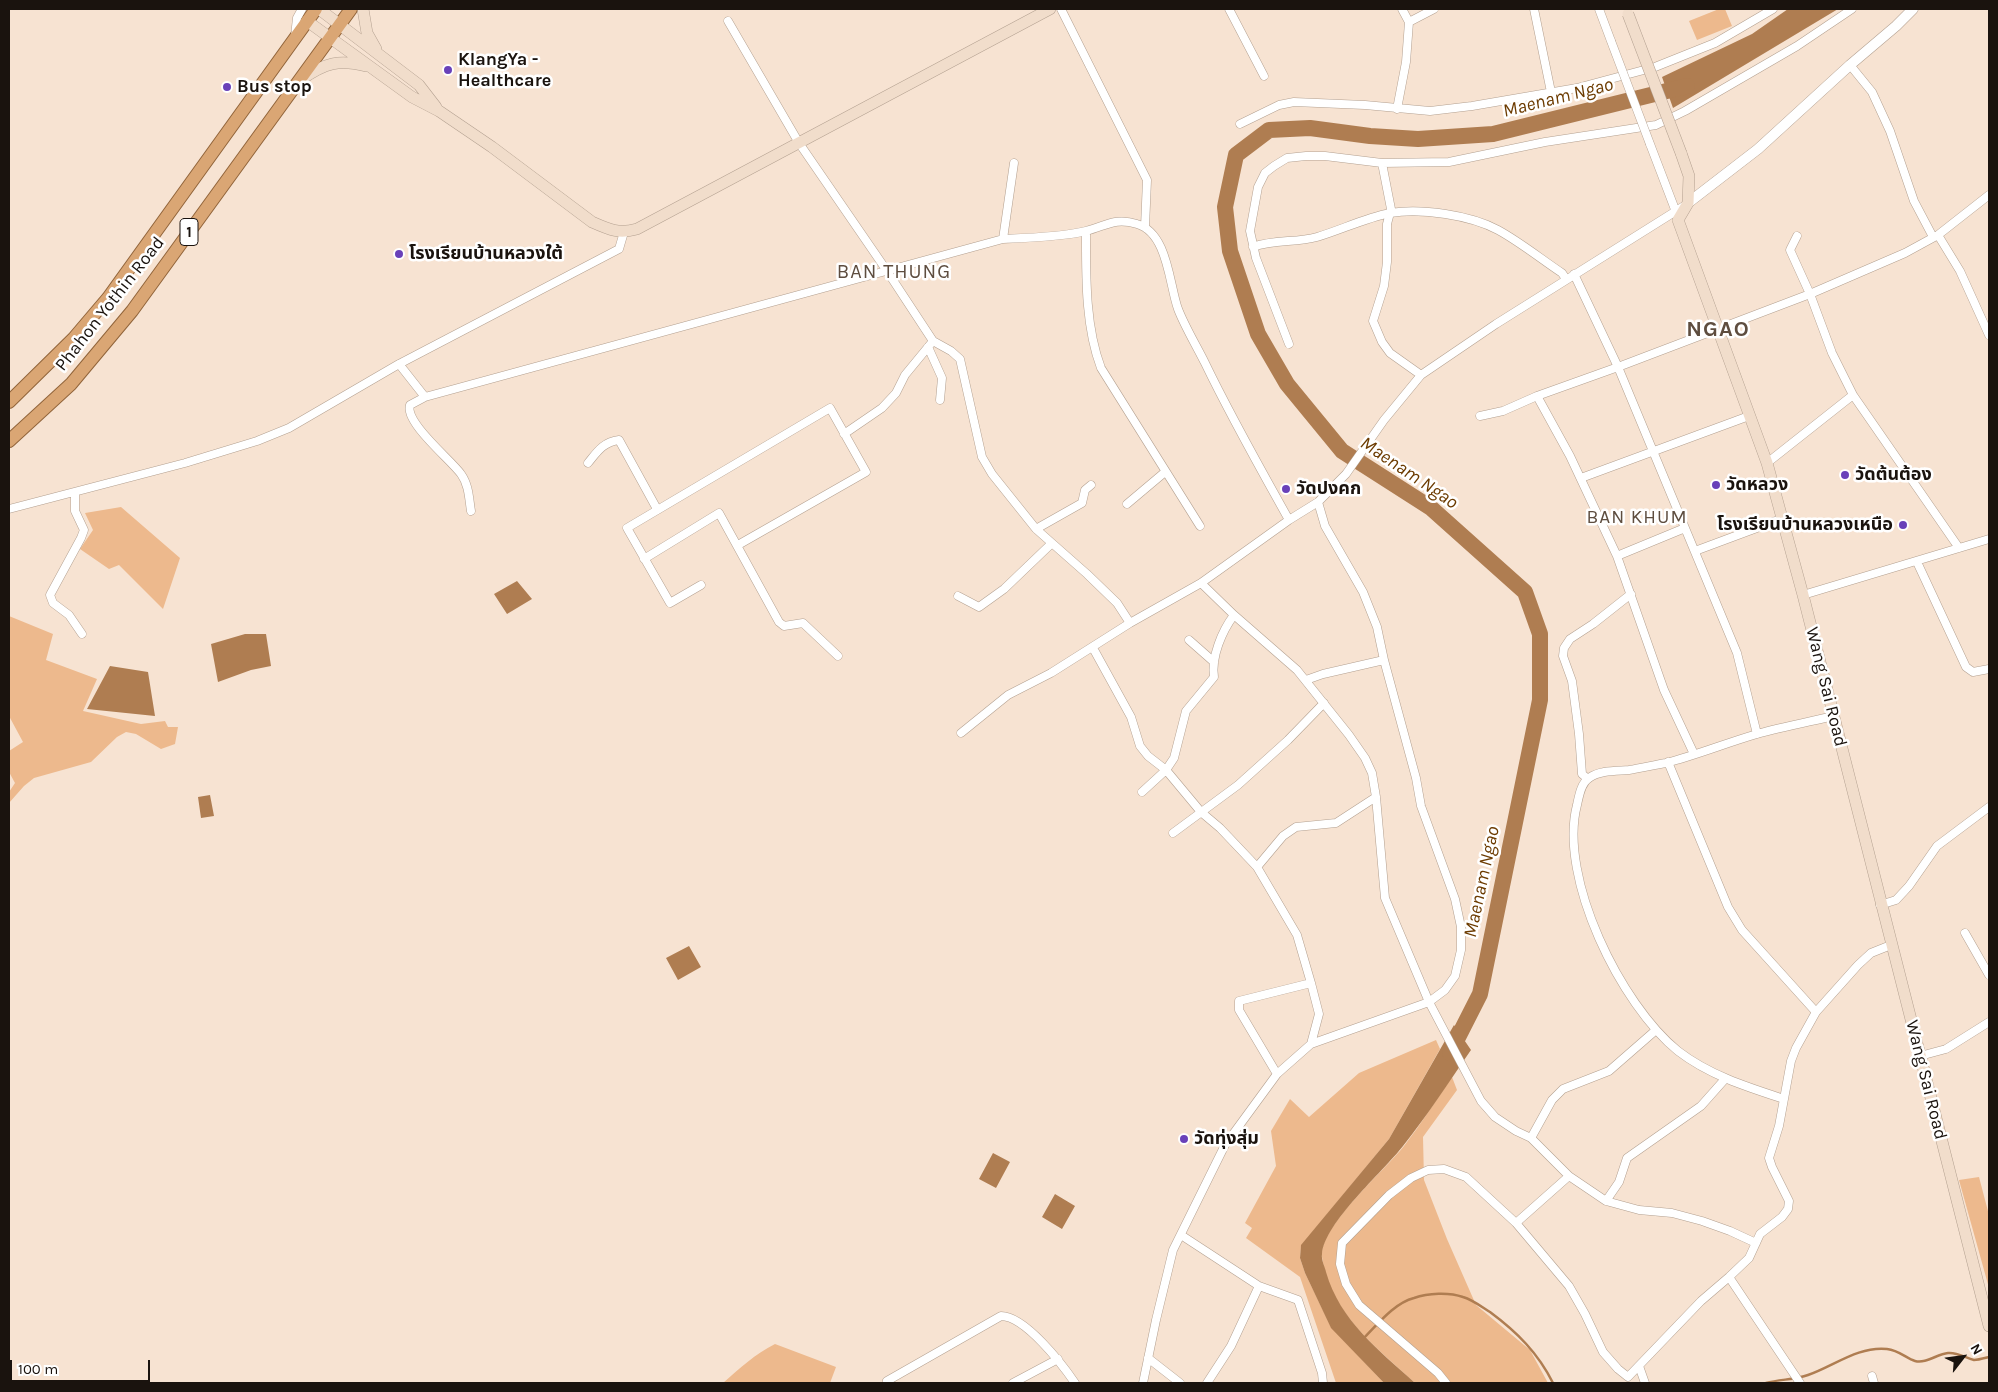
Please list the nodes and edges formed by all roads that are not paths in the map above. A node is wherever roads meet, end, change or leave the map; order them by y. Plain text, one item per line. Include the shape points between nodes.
1 (302, 9) edge
2 (318, 9) edge
3 (1050, 9) edge
4 (1061, 9) edge
5 (1229, 9) edge
6 (1402, 9) edge
7 (1434, 9) edge
8 (1534, 9) edge
9 (1599, 9) edge
10 (1773, 9) edge
11 (1852, 9) edge
12 (1913, 9) edge
13 (361, 10) edge
14 (1628, 11) edge
15 (308, 21) junction
16 (728, 21) dead end
17 (1409, 22) junction
18 (340, 24) junction
19 (330, 37) junction
20 (295, 38) junction
21 (378, 54) junction
22 (1850, 65) junction
23 (370, 67) junction
24 (1264, 76) dead end
25 (298, 82) junction
26 (1551, 92) junction
27 (1397, 109) junction
28 (439, 111) junction
29 (1240, 124) dead end
30 (799, 143) junction
31 (1014, 163) dead end
32 (1382, 163) junction
33 (1989, 194) edge
34 (1688, 204) junction
35 (1676, 212) junction
36 (1390, 214) junction
37 (1145, 228) junction
38 (1086, 231) junction
39 (624, 232) junction
40 (1797, 236) dead end
41 (1936, 236) junction
42 (1003, 239) junction
43 (1253, 247) junction
44 (887, 271) junction
45 (1574, 274) junction
46 (1566, 279) junction
47 (1810, 294) junction
48 (1718, 328) junction
49 (1989, 335) edge
50 (931, 344) junction
51 (1290, 344) dead end
52 (399, 364) junction
53 (1618, 367) junction
54 (1421, 375) junction
55 (1853, 395) junction
56 (1537, 396) junction
57 (425, 397) junction
58 (940, 400) dead end
59 (9, 402) edge
60 (1480, 416) dead end
61 (1750, 416) junction
62 (844, 434) junction
63 (9, 441) edge
64 (1652, 450) junction
65 (588, 463) dead end
66 (1767, 463) junction
67 (1165, 472) junction
68 (1581, 478) junction
69 (1091, 485) dead end
70 (75, 492) junction
71 (1318, 502) junction
72 (1128, 504) dead end
73 (9, 509) edge
74 (657, 509) junction
75 (471, 511) dead end
76 (1781, 519) junction
77 (1289, 520) junction
78 (1200, 526) dead end
79 (1685, 528) junction
80 (1036, 529) junction
81 (1989, 539) edge
82 (1051, 544) junction
83 (738, 545) junction
84 (1959, 548) junction
85 (1695, 551) junction
86 (1617, 556) junction
87 (644, 559) junction
88 (1917, 562) junction
89 (1200, 583) junction
90 (701, 584) dead end
91 (1631, 594) junction
92 (1803, 595) junction
93 (958, 596) dead end
94 (1234, 615) junction
95 (1130, 623) junction
96 (82, 634) dead end
97 (1190, 640) dead end
98 (1093, 648) junction
99 (838, 656) dead end
100 (1384, 660) junction
101 (1214, 662) junction
102 (1989, 669) edge
103 (1306, 680) junction
104 (1324, 703) junction
105 (1834, 716) junction
106 (961, 733) dead end
107 (1757, 734) junction
108 (1694, 754) junction
109 (1668, 762) junction
110 (1166, 770) junction
111 (1588, 779) junction
112 (1142, 792) dead end
113 (1376, 797) junction
114 (1989, 807) edge
115 (1201, 812) junction
116 (1174, 833) dead end
117 (1257, 867) junction
118 (1880, 905) junction
119 (1966, 933) dead end
120 (1891, 945) junction
121 (1989, 975) edge
122 (1311, 984) junction
123 (1429, 1002) junction
124 (1816, 1012) junction
125 (1989, 1022) edge
126 (1656, 1030) junction
127 (1311, 1044) junction
128 (1920, 1056) junction
129 (1278, 1074) junction
130 (1725, 1079) junction
131 (1784, 1099) junction
132 (1531, 1138) junction
133 (1569, 1176) junction
134 (1606, 1201) junction
135 (1516, 1223) junction
136 (1181, 1235) junction
137 (1756, 1243) junction
138 (1730, 1277) junction
139 (1259, 1286) junction
140 (1989, 1326) edge
141 (1148, 1358) junction
142 (1058, 1359) junction
143 (1638, 1366) junction
144 (888, 1383) edge
145 (1013, 1383) edge
146 (1075, 1383) edge
147 (1143, 1383) edge
148 (1180, 1383) edge
149 (1207, 1383) edge
150 (1323, 1383) edge
151 (1446, 1383) edge
152 (1645, 1383) edge
153 (1800, 1383) edge

1 - 20 street via 297,18
2 - 15 highway, Phahon Yothin Road / 1
2 - 18 main road
3 - 30 main road
4 - 37 street via 1147,180
5 - 24 street
6 - 17 street
7 - 17 street
8 - 26 street
9 - 35 street, bridge
10 - 26 street via 1715,43 1655,67
11 - 32 street via 1797,46 1656,125 1544,142 1450,162
12 - 22 street
13 - 18 highway, Phahon Yothin Road / 1
13 - 21 main road via 367,33
14 - 34 main road, bridge via 1689,176
15 - 19 main road
15 - 20 highway, Phahon Yothin Road / 1
16 - 30 street
17 - 27 street
18 - 19 highway, Phahon Yothin Road / 1
18 - 21 main road
19 - 23 main road
19 - 25 highway, Phahon Yothin Road / 1
20 - 59 highway, Phahon Yothin Road / 1 via 108,298 74,338
21 - 28 main road via 419,85
22 - 34 street via 1758,149
22 - 41 street via 1872,92 1890,131 1914,201
23 - 25 main road via 349,62 323,66
23 - 28 main road via 412,97
25 - 63 highway, Phahon Yothin Road / 1 via 126,318 71,384
26 - 27 street via 1430,111
27 - 29 street via 1294,102 1279,105
28 - 39 main road via 592,222
30 - 39 main road via 638,229
30 - 44 street
31 - 42 street
32 - 36 street
32 - 43 street via 1306,156 1287,158 1274,166 1258,187 1250,231
33 - 41 street
34 - 35 street
34 - 48 main road, Wang Sai Road via 1678,220
35 - 45 street
36 - 43 street via 1315,238
36 - 46 street via 1419,211 1443,214 1497,230 1562,273
36 - 54 street via 1386,224 1384,286 1373,321 1390,353
37 - 38 street via 1126,222 1111,222
37 - 77 street via 1158,241 1178,309 1226,406
38 - 42 street
38 - 67 street via 1086,288 1094,349 1106,378
39 - 52 street via 619,249
40 - 47 street via 1790,250
41 - 47 street
41 - 49 street via 1960,271
42 - 44 street
43 - 51 street
44 - 50 street
44 - 57 street
45 - 46 street
45 - 53 street
46 - 54 street
47 - 48 street
47 - 55 street via 1832,353
48 - 53 street
48 - 61 main road, Wang Sai Road
50 - 58 street via 942,378
50 - 62 street via 905,375 896,394 882,408
50 - 80 street via 951,351 960,359 982,457
52 - 57 street
52 - 70 street via 289,428 257,442
53 - 56 street
53 - 64 street
54 - 71 street via 1346,474
55 - 66 street
55 - 84 street
56 - 60 street via 1503,411
56 - 68 street
57 - 75 street via 410,405 411,416 461,474 466,482
61 - 64 street
61 - 66 main road, Wang Sai Road
62 - 74 street via 830,408
62 - 83 street via 866,472
64 - 68 street
64 - 79 street
65 - 74 street via 600,447 619,440
66 - 76 main road, Wang Sai Road
67 - 72 street
67 - 78 street
68 - 86 street
69 - 80 street via 1085,490 1082,503
70 - 73 street
70 - 96 street via 75,511 84,530 50,595 53,603 69,615
71 - 77 street
71 - 100 street via 1325,526 1370,608
74 - 87 street via 627,528
76 - 85 street
76 - 92 main road, Wang Sai Road
77 - 89 street
79 - 85 street
79 - 86 street
80 - 82 street
81 - 84 street
82 - 93 street via 1004,589 979,607
82 - 95 street via 1117,603
83 - 87 street via 719,513
83 - 99 street via 779,622 784,626 803,623
84 - 88 street
85 - 107 street via 1737,653
86 - 91 street
87 - 90 street via 670,602
88 - 92 street
88 - 102 street via 1966,667 1973,672
89 - 94 street
89 - 95 street
91 - 108 street via 1664,690
91 - 111 street via 1564,648 1580,734 1582,774
92 - 105 main road, Wang Sai Road
94 - 101 street via 1226,626
94 - 103 street
95 - 98 street
97 - 101 street
98 - 106 street via 1008,695
98 - 110 street via 1131,717 1140,746
100 - 103 street
100 - 123 street via 1416,778 1420,806 1455,899 1461,927 1461,950 1455,976 1445,990
101 - 110 street via 1214,677 1186,711 1174,758
103 - 104 street
104 - 113 street via 1366,758
104 - 115 street via 1238,785
105 - 107 street
105 - 118 main road, Wang Sai Road
107 - 108 street
108 - 109 street
109 - 111 street via 1601,773
109 - 124 street via 1728,907 1742,930
110 - 112 street
110 - 115 street
111 - 126 street via 1581,789 1574,815 1573,838 1584,898 1596,932 1621,981
113 - 117 street via 1336,823 1296,827 1282,836
113 - 123 street via 1385,898
114 - 118 street via 1937,846 1896,900
115 - 116 street
115 - 117 street
117 - 122 street via 1296,935
118 - 120 main road, Wang Sai Road
119 - 121 street
120 - 124 street via 1872,953
120 - 128 main road, Wang Sai Road
122 - 127 street via 1319,1014
122 - 129 street via 1239,1001 1239,1010
123 - 127 street
123 - 132 street via 1481,1102 1495,1117
124 - 131 street via 1790,1061
125 - 128 street via 1946,1049
126 - 130 street via 1678,1051
126 - 132 street via 1608,1071 1563,1089 1552,1100
127 - 129 street
128 - 140 main road, Wang Sai Road
129 - 136 street via 1225,1145
130 - 131 street
130 - 134 street via 1701,1106 1626,1158 1618,1182
131 - 137 street via 1770,1158 1789,1201 1788,1209 1760,1234
132 - 133 street
133 - 134 street
133 - 135 street
134 - 137 street via 1702,1221
135 - 143 street via 1569,1286 1603,1352 1613,1364 1628,1377
135 - 151 street via 1466,1177 1444,1168 1428,1170 1411,1178 1372,1210 1342,1243 1340,1264 1346,1284 1359,1305
136 - 139 street
136 - 141 street via 1173,1250
137 - 138 street via 1749,1258
138 - 143 street via 1701,1301
138 - 153 street
139 - 149 street via 1231,1346
139 - 150 street via 1298,1300
141 - 147 street
141 - 148 street
142 - 144 street via 1021,1324 1008,1316 1001,1316
142 - 145 street
142 - 146 street
143 - 152 street

